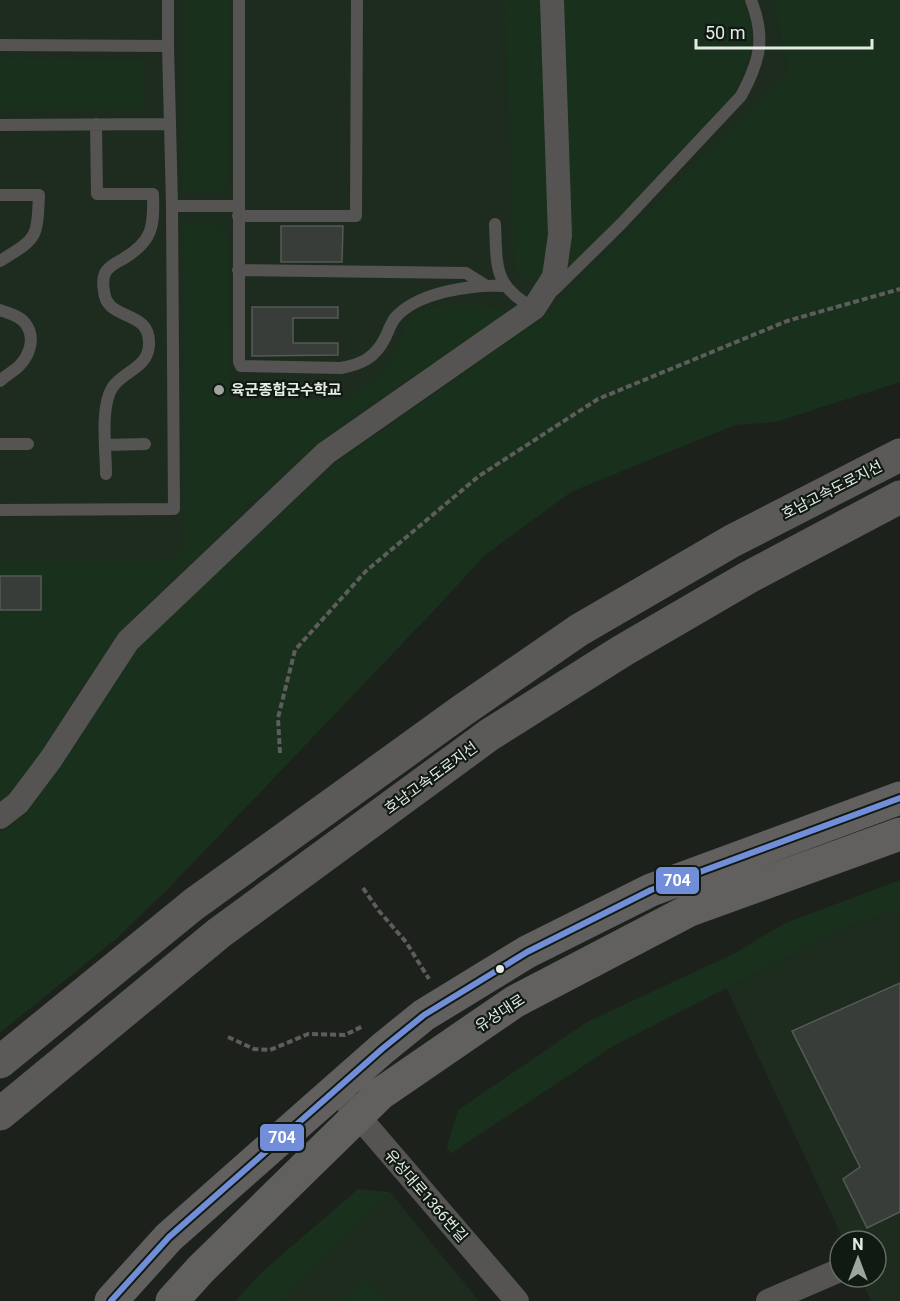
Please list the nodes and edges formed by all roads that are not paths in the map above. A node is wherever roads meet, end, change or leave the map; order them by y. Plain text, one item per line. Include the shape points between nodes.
1 (168, 0) edge
2 (239, 0) edge
3 (357, 0) edge
4 (552, 0) edge
5 (751, 0) edge
6 (0, 45) edge
7 (168, 46) junction
8 (170, 123) junction
9 (0, 124) edge
10 (96, 124) junction
11 (0, 195) edge
12 (172, 206) junction
13 (238, 211) junction
14 (495, 225) dead end
15 (0, 261) edge
16 (238, 270) junction
17 (485, 285) junction
18 (505, 286) junction
19 (534, 308) junction
20 (0, 310) edge
21 (0, 381) edge
22 (0, 444) edge
23 (28, 444) dead end
24 (145, 444) dead end
25 (106, 445) junction
26 (900, 455) edge
27 (106, 474) dead end
28 (900, 497) edge
29 (0, 510) edge
30 (900, 798) edge
31 (0, 817) edge
32 (900, 834) edge
33 (0, 1062) edge
34 (336, 1089) junction
35 (0, 1114) edge
36 (358, 1117) junction
37 (828, 1275) edge
38 (111, 1301) edge
39 (172, 1301) edge
40 (517, 1301) edge
41 (768, 1301) edge

1 - 7 lane
2 - 13 lane
3 - 13 lane via 356,216
4 - 19 street via 560,235 554,278
5 - 19 lane via 760,30 760,46 752,77 741,96 621,224
6 - 7 lane
7 - 8 lane
8 - 10 lane
8 - 12 lane
9 - 10 lane
10 - 25 lane via 98,194 153,194 153,228 148,239 105,273 104,295 111,308 140,321 148,332 149,346 147,358 113,387 107,399
11 - 15 lane via 39,195 38,225 33,238
12 - 13 lane
12 - 29 lane via 174,509
13 - 16 lane
14 - 18 lane via 497,263
16 - 17 lane via 466,273
16 - 17 lane via 239,362 247,367 355,365 374,356 395,318 412,304 442,293
17 - 18 lane
18 - 19 lane
19 - 31 street via 326,453 128,641 51,759 18,803
20 - 21 lane via 25,322 31,344 18,367
22 - 23 lane
24 - 25 lane
25 - 27 lane
26 - 33 highway, 호남고속도로지선 via 732,541 579,630 194,904
28 - 35 highway, 호남고속도로지선 via 749,577 489,735 219,933
30 - 34 main road via 651,890 527,952 424,1015
32 - 36 main road, 유성대로 via 690,910 514,1002 380,1094
34 - 36 street, 유성대로1366번길
34 - 38 main road via 169,1237
36 - 39 main road, 유성대로
36 - 40 street, 유성대로1366번길
37 - 41 street

